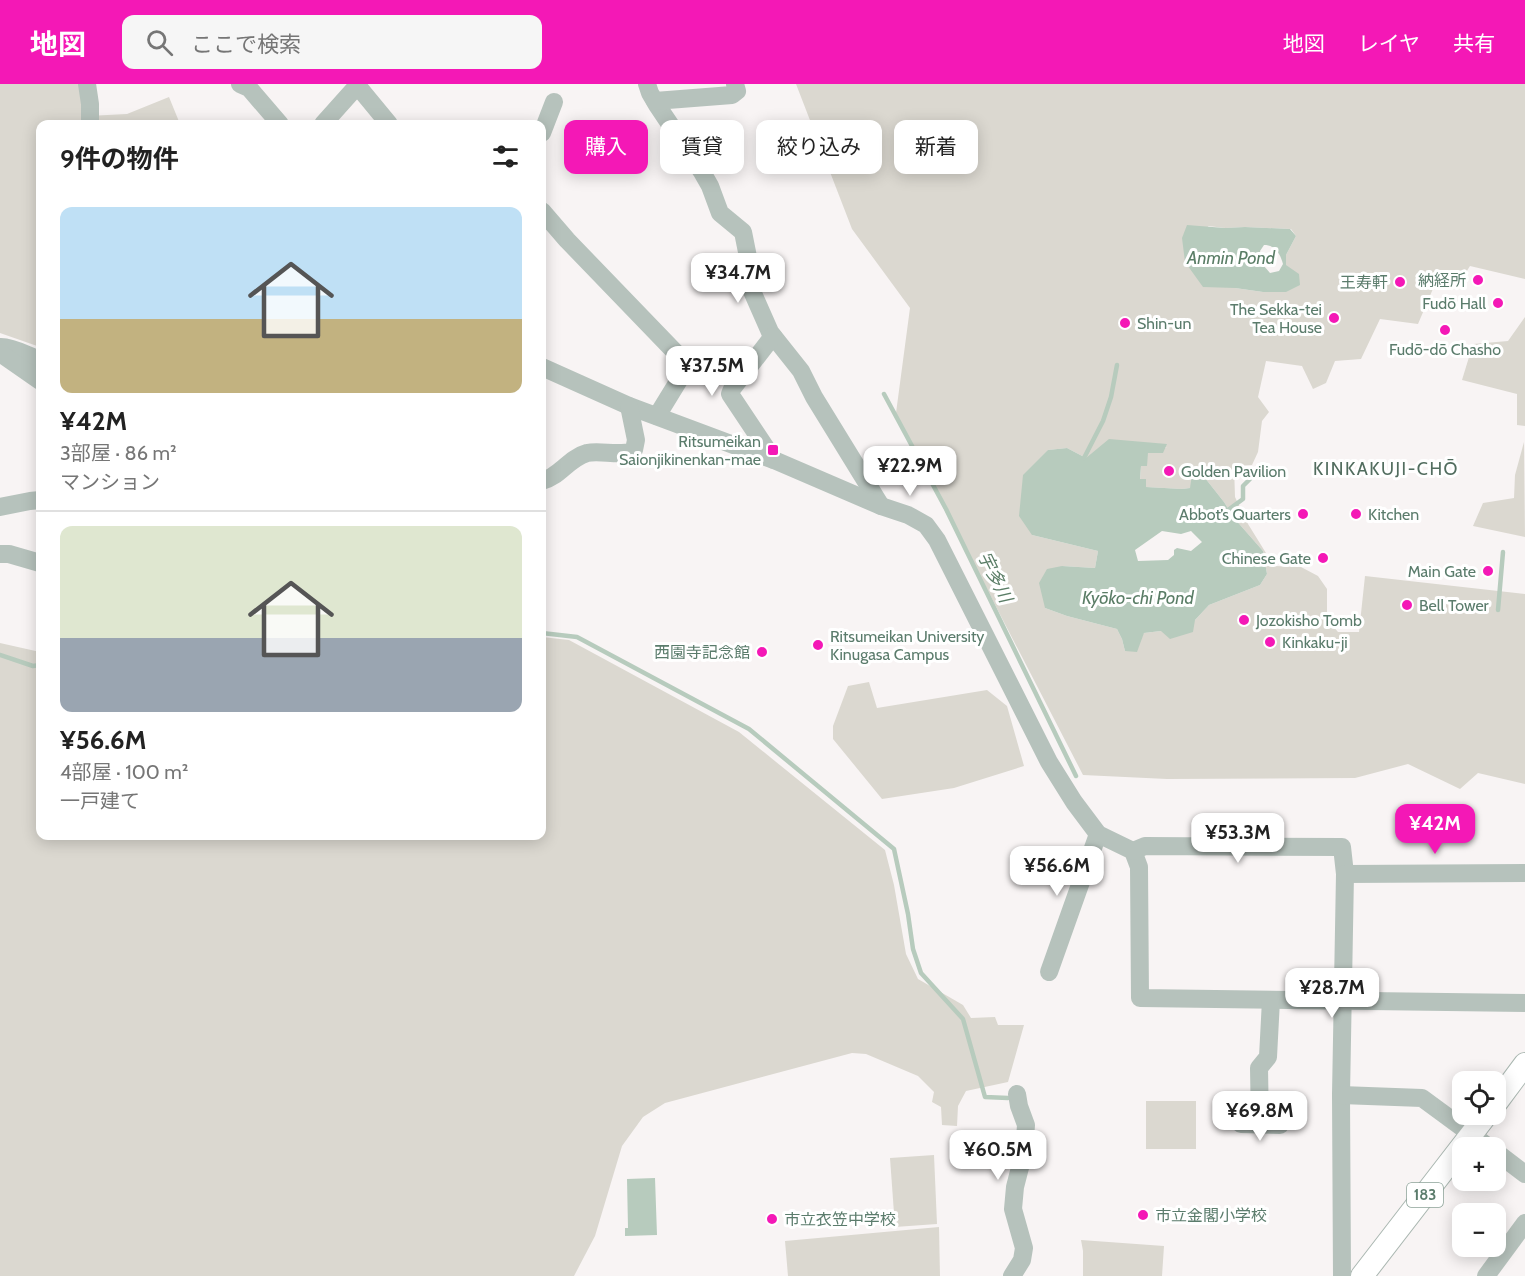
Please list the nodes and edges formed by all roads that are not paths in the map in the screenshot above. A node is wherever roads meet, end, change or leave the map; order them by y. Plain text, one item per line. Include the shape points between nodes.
1 (87, 84) edge
2 (240, 84) edge
3 (647, 84) edge
4 (735, 84) edge
5 (356, 85) edge
6 (655, 101) junction
7 (554, 102) dead end
8 (90, 120) edge
9 (277, 120) edge
10 (326, 120) edge
11 (386, 120) edge
12 (546, 123) edge
13 (546, 218) edge
14 (773, 336) junction
15 (0, 348) edge
16 (0, 353) edge
17 (36, 358) edge
18 (546, 369) edge
19 (36, 378) edge
20 (629, 406) junction
21 (657, 416) junction
22 (774, 460) junction
23 (546, 480) edge
24 (36, 500) edge
25 (881, 506) junction
26 (0, 507) edge
27 (0, 554) edge
28 (36, 562) edge
29 (1098, 834) junction
30 (1133, 851) junction
31 (1525, 873) edge
32 (1345, 874) junction
33 (1049, 972) dead end
34 (1271, 1000) junction
35 (1343, 1001) junction
36 (1525, 1003) edge
37 (1525, 1064) edge
38 (1506, 1090) edge
39 (1017, 1094) dead end
40 (1341, 1095) junction
41 (1241, 1124) dead end
42 (1260, 1124) junction
43 (1280, 1125) dead end
44 (1476, 1137) edge
45 (1506, 1160) edge
46 (1452, 1174) edge
47 (1525, 1174) edge
48 (1525, 1223) edge
49 (1012, 1276) edge
50 (1342, 1276) edge
51 (1362, 1276) edge
52 (1486, 1276) edge

1 - 8 street
2 - 9 street via 249,88
3 - 6 street
4 - 6 street via 737,90 732,95
5 - 10 street
5 - 11 street
6 - 14 street via 702,172 720,213 743,232 749,262 744,273
7 - 12 street
13 - 21 street via 687,367
14 - 22 street via 730,394
14 - 25 street via 801,371
15 - 17 street via 5,346
16 - 19 street
18 - 20 street
20 - 21 street
20 - 23 street via 636,440 634,450 585,453
21 - 22 street
22 - 25 street
24 - 26 street
25 - 29 street via 926,525 937,540 1049,762
27 - 28 street
29 - 30 street
29 - 33 street
30 - 32 street via 1145,846 1342,847
30 - 34 street via 1138,867 1140,998
31 - 32 street
32 - 35 street
34 - 35 street
34 - 42 street via 1268,1057 1259,1068
35 - 36 street
35 - 40 street
37 - 38 main road
39 - 49 street via 1026,1125 1013,1209 1024,1248
40 - 44 street via 1422,1098
40 - 50 street
41 - 42 street
42 - 43 street
45 - 47 street
46 - 51 main road, 183
48 - 52 street

